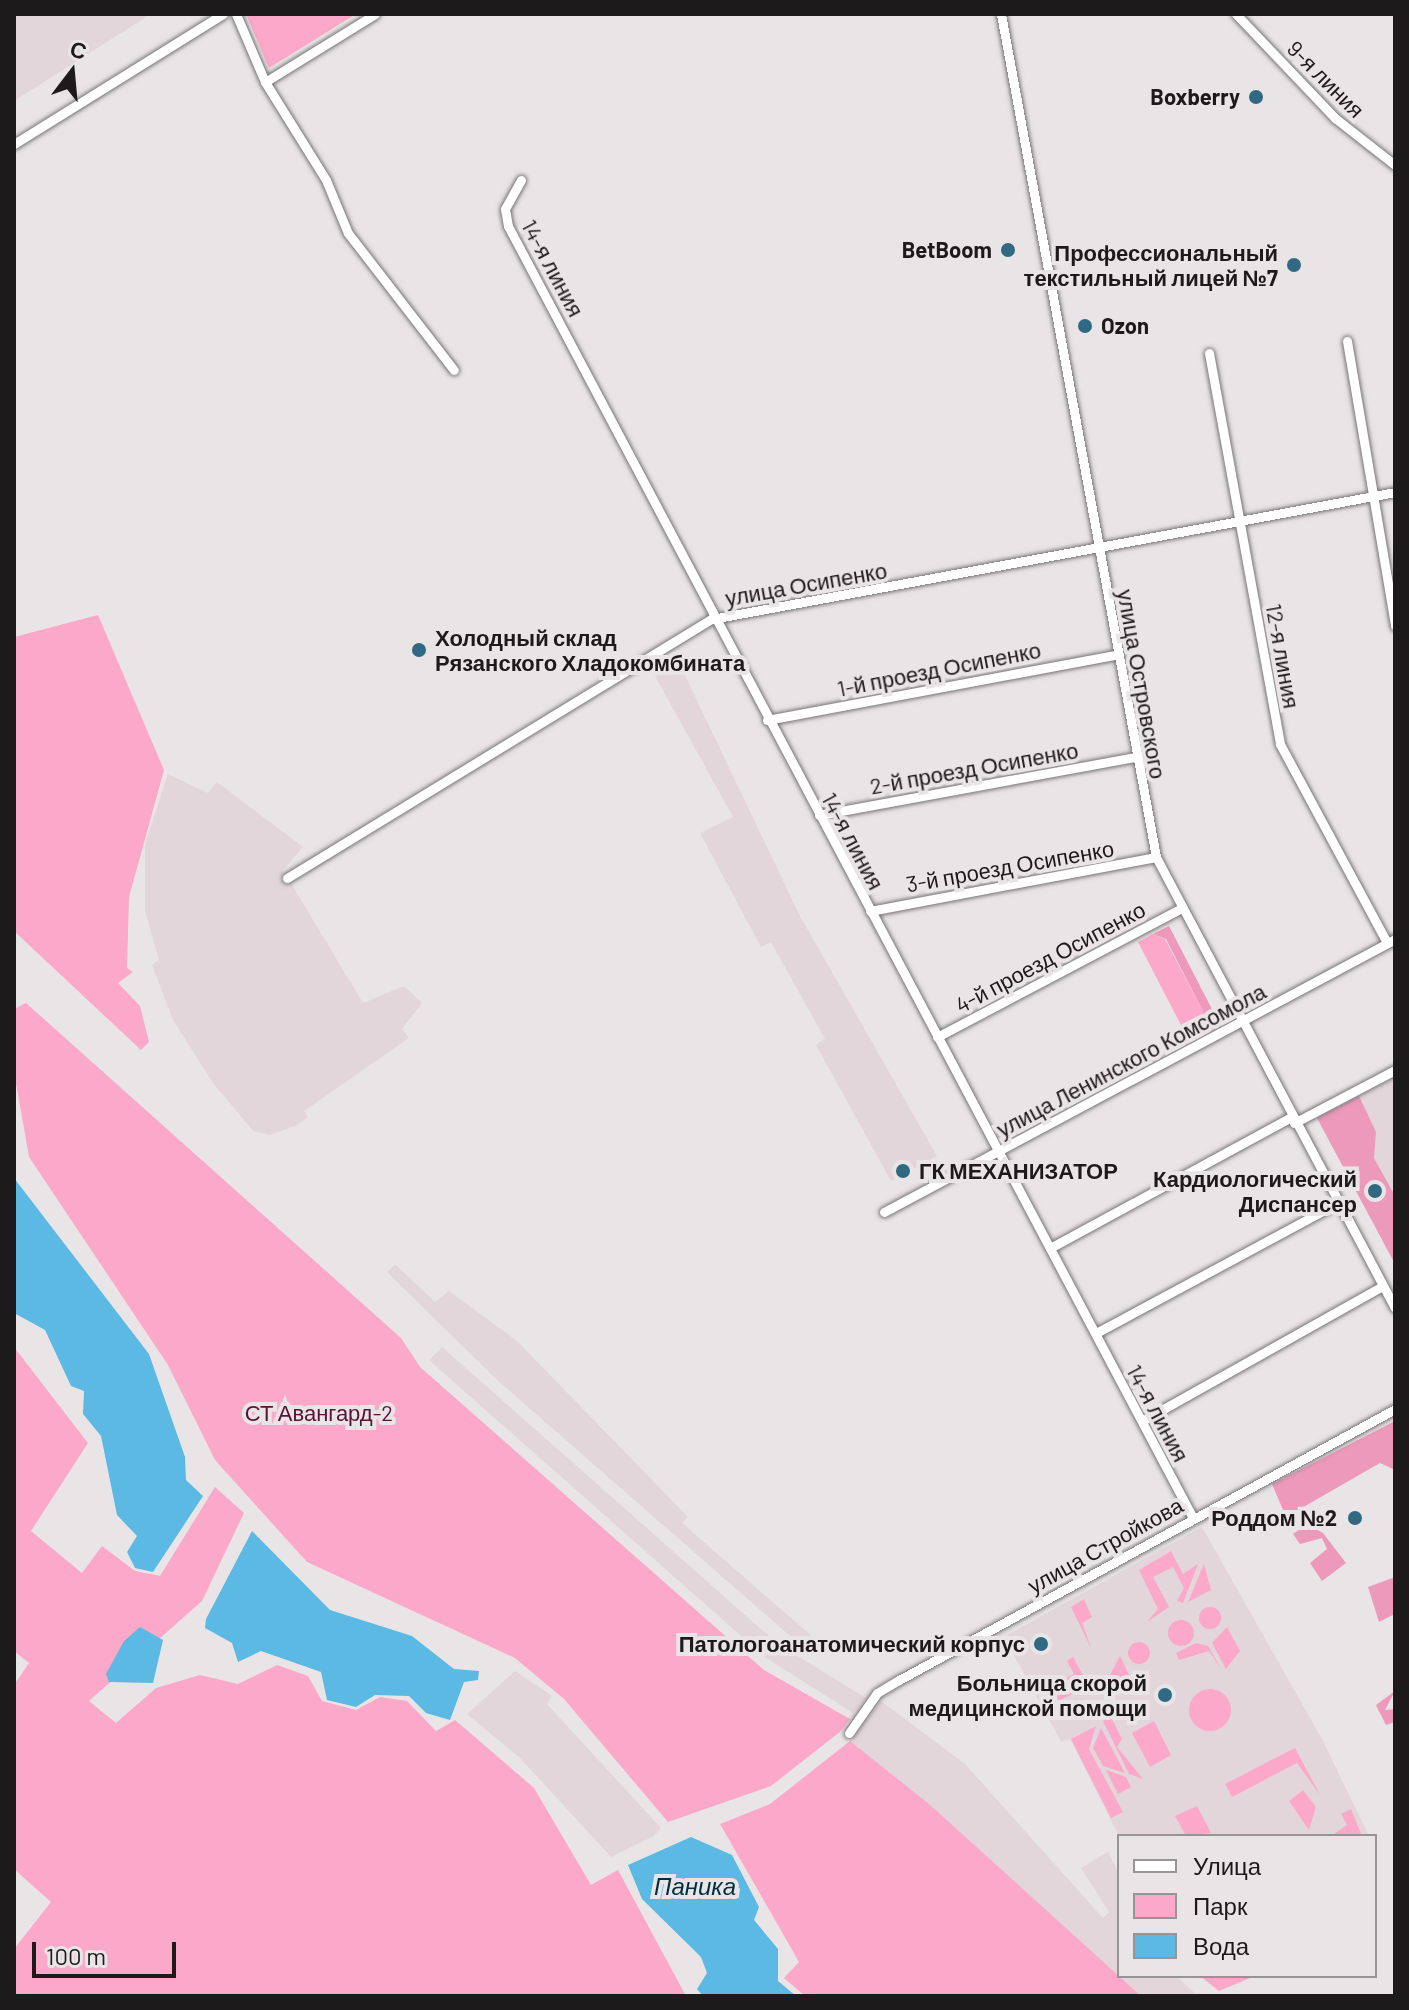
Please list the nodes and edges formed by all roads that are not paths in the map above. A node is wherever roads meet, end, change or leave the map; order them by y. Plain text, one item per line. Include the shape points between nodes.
1 (223, 14) edge
2 (236, 14) edge
3 (375, 14) edge
4 (1001, 14) edge
5 (1236, 14) edge
6 (265, 82) junction
7 (14, 144) edge
8 (1395, 165) edge
9 (521, 180) dead end
10 (1347, 341) dead end
11 (1209, 353) dead end
12 (454, 370) dead end
13 (1395, 492) edge
14 (1373, 496) junction
15 (1241, 520) junction
16 (1099, 548) junction
17 (712, 619) junction
18 (1395, 626) edge
19 (1118, 654) junction
20 (767, 720) junction
21 (1136, 757) junction
22 (819, 815) junction
23 (1156, 857) junction
24 (287, 878) dead end
25 (1180, 909) junction
26 (870, 911) junction
27 (1391, 941) edge
28 (1239, 1022) junction
29 (937, 1037) junction
30 (1395, 1070) edge
31 (1292, 1120) junction
32 (1001, 1150) junction
33 (1337, 1203) junction
34 (884, 1212) dead end
35 (1050, 1248) junction
36 (1381, 1287) junction
37 (1395, 1308) edge
38 (1096, 1333) junction
39 (1395, 1409) edge
40 (1142, 1421) junction
41 (1193, 1518) junction
42 (849, 1733) dead end

1 - 7 street
2 - 6 street
3 - 6 street
4 - 16 street, улица Островского
5 - 8 street, 9-я линия via 1335,118
6 - 12 street via 326,180 348,233
9 - 17 street, 14-я линия via 505,209 508,226 676,535
10 - 14 street
11 - 15 street, 12-я линия
13 - 14 street, улица Осипенко
14 - 15 street, улица Осипенко
14 - 18 street
15 - 16 street, улица Осипенко
15 - 27 street, 12-я линия via 1280,744
16 - 17 street, улица Осипенко
16 - 19 street, улица Островского
17 - 20 street, 14-я линия
17 - 24 street, улица Осипенко
19 - 20 street, 1-й проезд Осипенко
19 - 21 street, улица Островского
20 - 22 street, 14-я линия
21 - 22 street, 2-й проезд Осипенко
21 - 23 street, улица Островского
22 - 26 street, 14-я линия
23 - 25 street, улица Островского
23 - 26 street, 3-й проезд Осипенко
25 - 28 street, улица Островского
25 - 29 street, 4-й проезд Осипенко
26 - 29 street, 14-я линия
27 - 28 street, улица Ленинского Комсомола
28 - 31 street, улица Островского
28 - 32 street, улица Ленинского Комсомола
29 - 32 street, 14-я линия
30 - 31 street
31 - 33 street, улица Островского
31 - 35 street
32 - 34 street, улица Ленинского Комсомола
32 - 35 street, 14-я линия
33 - 36 street, улица Островского
33 - 38 street
35 - 38 street, 14-я линия
36 - 37 street, улица Островского
36 - 40 street
38 - 40 street, 14-я линия
39 - 41 street, улица Стройкова
40 - 41 street, 14-я линия
41 - 42 street, улица Стройкова via 877,1693

